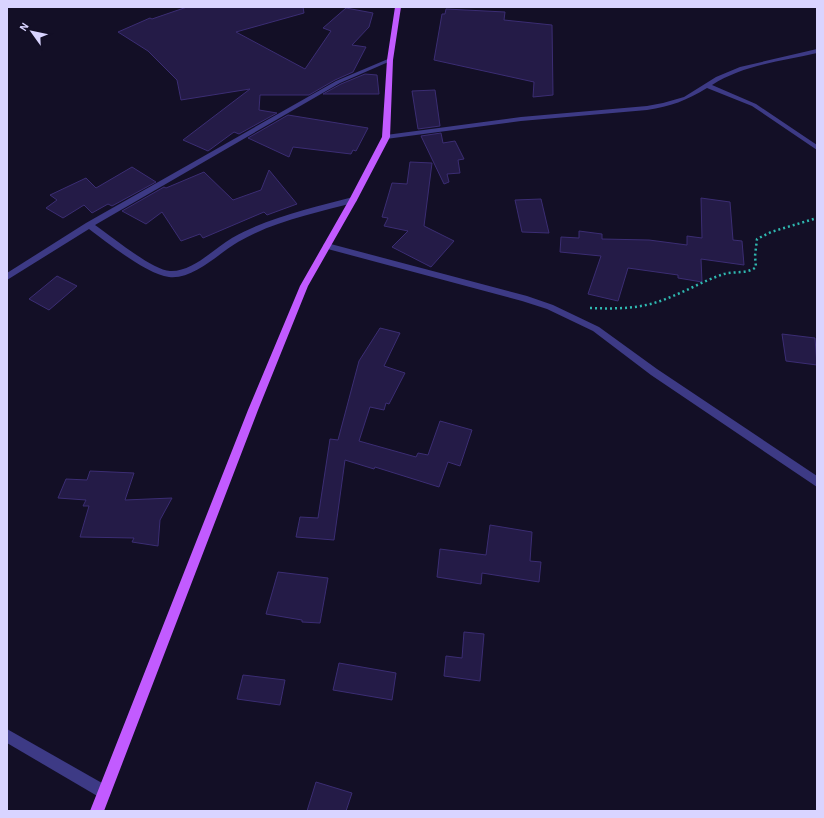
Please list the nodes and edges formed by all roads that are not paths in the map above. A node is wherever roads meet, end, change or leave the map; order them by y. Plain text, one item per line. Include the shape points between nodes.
1 (398, 7) edge
2 (817, 52) edge
3 (390, 60) junction
4 (706, 85) junction
5 (386, 137) junction
6 (817, 148) edge
7 (353, 200) junction
8 (88, 225) junction
9 (326, 246) junction
10 (7, 277) edge
11 (817, 482) edge
12 (7, 736) edge
13 (104, 792) junction
14 (97, 811) edge

1 - 3 main road
2 - 4 street via 742,68
3 - 5 main road
3 - 8 street via 338,82
4 - 5 street via 686,98 647,108 521,119
4 - 6 street via 754,105
5 - 7 main road
7 - 8 street via 250,232 182,273 169,274 153,268
7 - 9 main road
8 - 10 street
9 - 11 street via 524,298 550,307 596,329 654,372
9 - 13 main road via 301,293
12 - 13 street
13 - 14 main road

